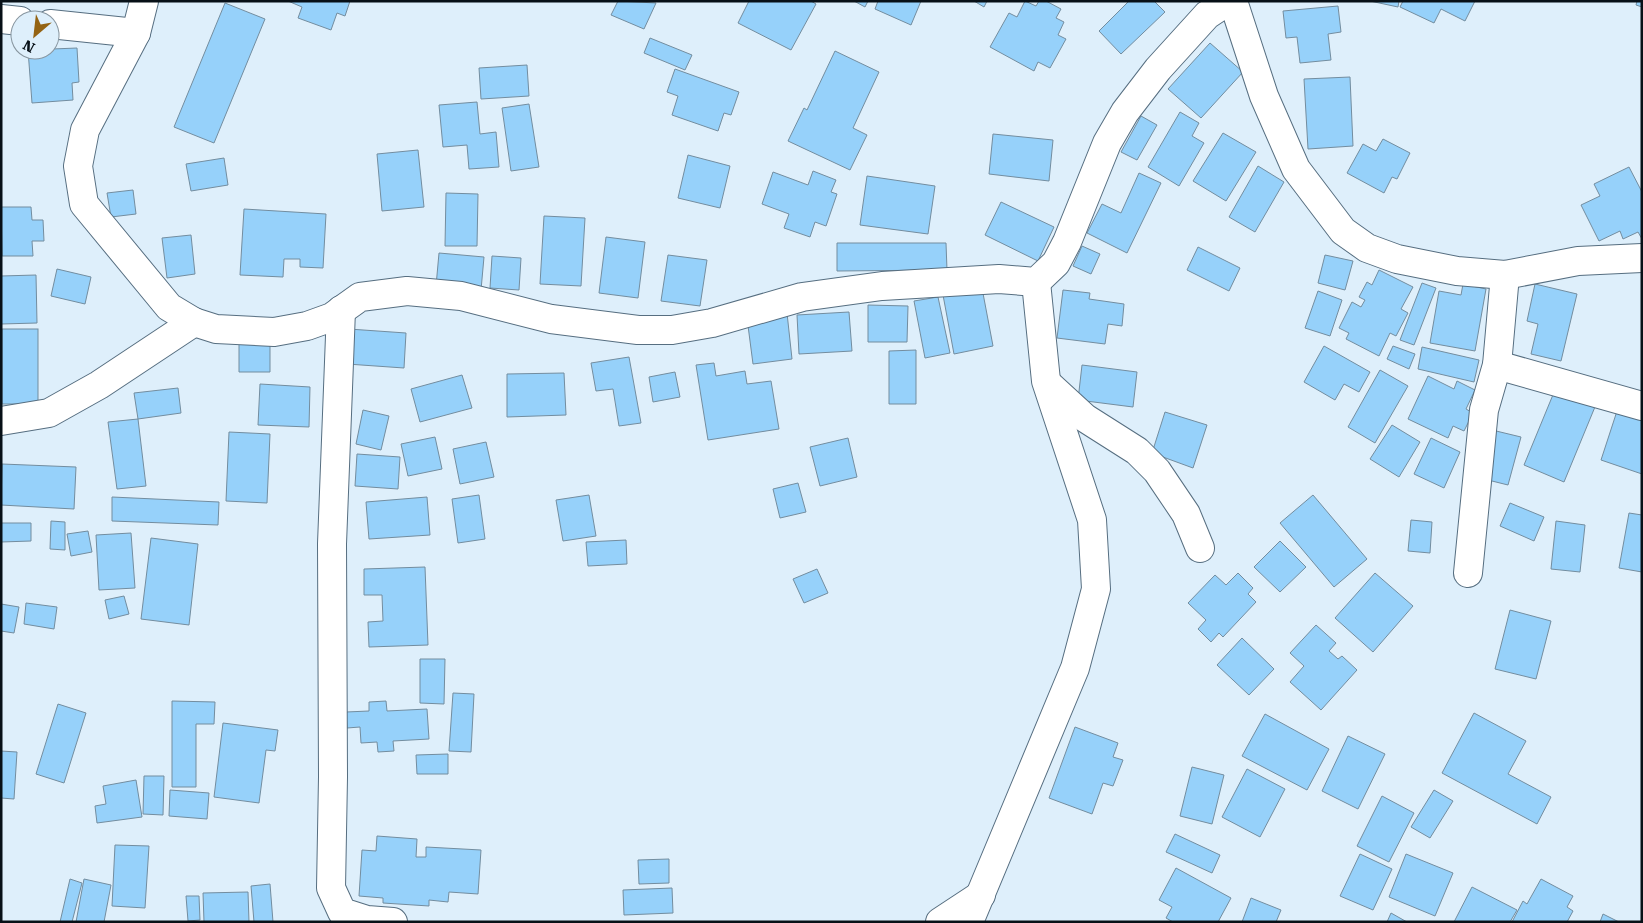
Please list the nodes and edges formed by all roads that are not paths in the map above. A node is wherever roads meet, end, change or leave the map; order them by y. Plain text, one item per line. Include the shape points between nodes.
1 (144, 1) edge
2 (1228, 1) edge
3 (1233, 1) edge
4 (60, 25) edge
5 (136, 33) junction
6 (1642, 258) edge
7 (1505, 275) junction
8 (1036, 282) junction
9 (341, 310) junction
10 (194, 322) junction
11 (1497, 365) junction
12 (1046, 381) junction
13 (1642, 406) edge
14 (1, 421) edge
15 (1200, 548) dead end
16 (1468, 573) dead end
17 (981, 895) junction
18 (393, 922) edge
19 (940, 922) edge
20 (969, 922) edge

1 - 5 street
2 - 8 street via 1207,15 1158,69 1125,112 1107,143 1067,242 1056,263
3 - 7 street via 1264,96 1296,169 1343,231 1367,248 1397,259 1457,271
4 - 5 street
5 - 10 street via 86,130 78,166 84,204 169,307
6 - 7 street via 1578,261
7 - 11 street
8 - 9 street via 999,279 882,286 802,297 712,323 672,330 638,330 551,319 461,296 407,291 360,297
8 - 12 street
9 - 10 street via 307,326 274,332 216,329
9 - 18 street via 332,544 331,888 342,912 367,920
10 - 14 street via 99,385 49,413
11 - 13 street
11 - 16 street via 1484,410
12 - 15 street via 1086,418 1137,451 1157,471 1186,514
12 - 17 street via 1092,520 1096,588 1075,668
17 - 19 street
17 - 20 street

